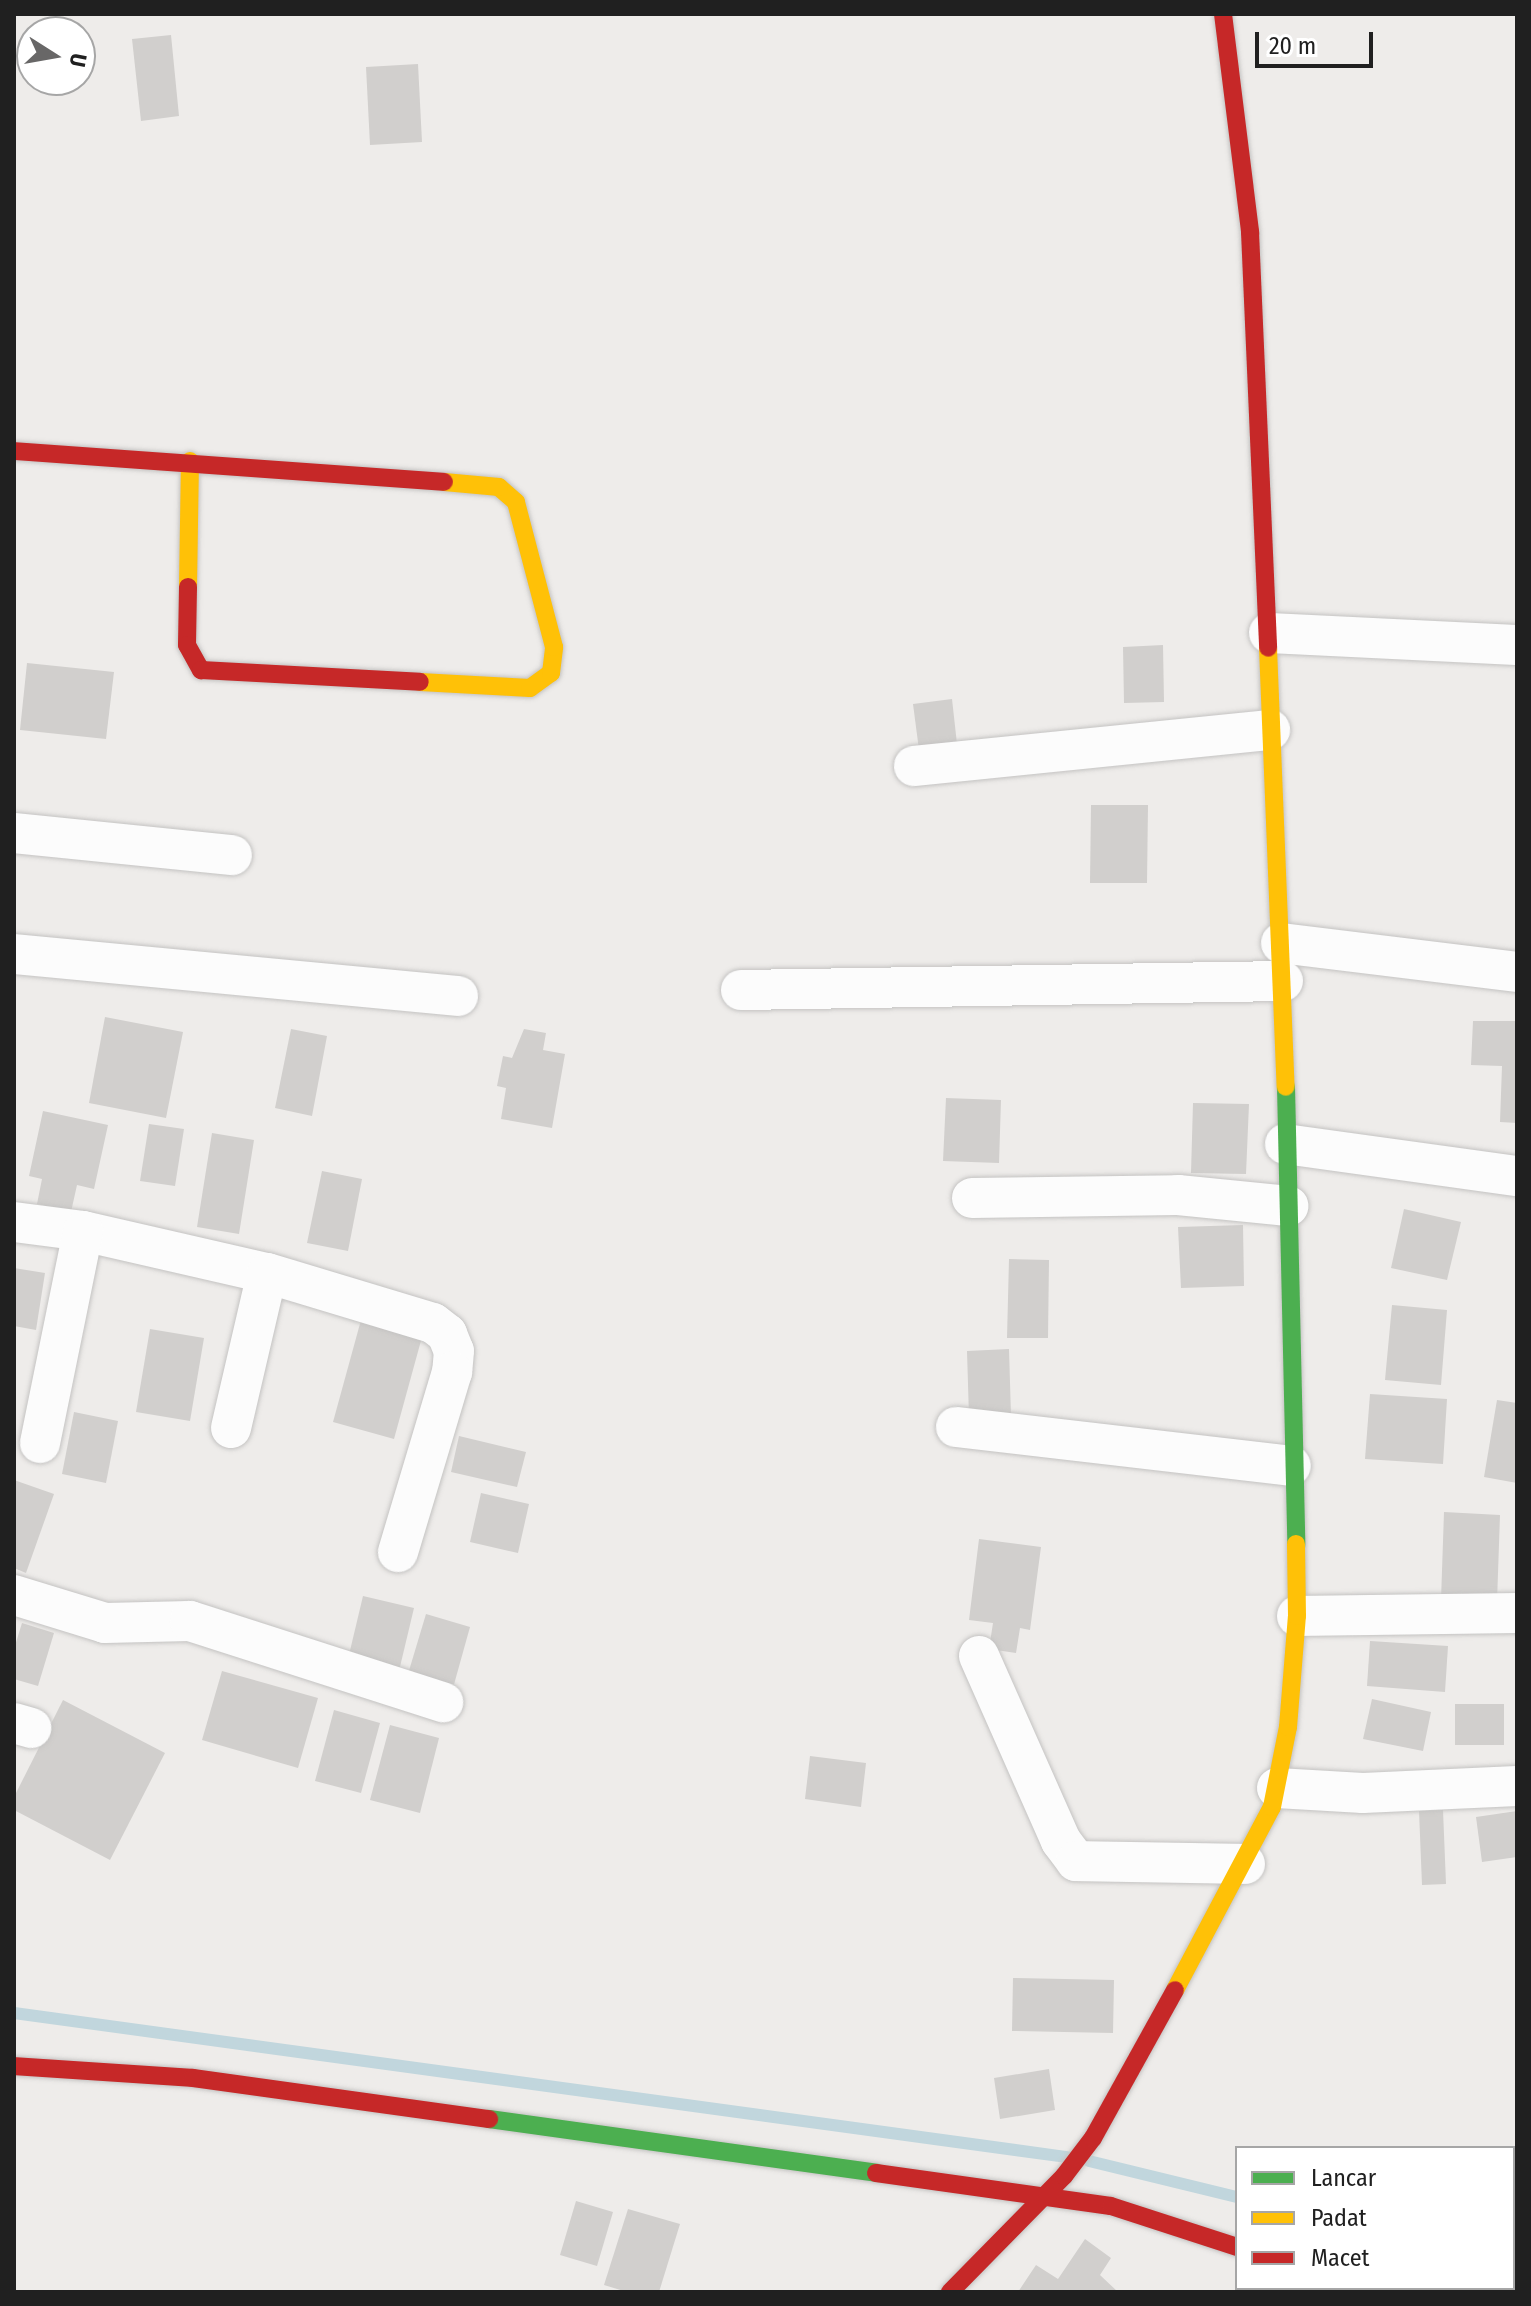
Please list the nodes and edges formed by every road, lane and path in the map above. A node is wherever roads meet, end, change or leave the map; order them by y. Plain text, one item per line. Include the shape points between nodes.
1 (1223, 14) edge
2 (14, 451) edge
3 (190, 461) junction
4 (1269, 633) junction
5 (1517, 645) edge
6 (1270, 730) junction
7 (914, 766) dead end
8 (14, 833) edge
9 (232, 855) dead end
10 (14, 954) edge
11 (1282, 962) junction
12 (1517, 972) edge
13 (741, 990) dead end
14 (458, 996) dead end
15 (1285, 1144) junction
16 (1517, 1176) edge
17 (972, 1198) dead end
18 (1288, 1206) junction
19 (14, 1222) edge
20 (83, 1231) junction
21 (267, 1273) junction
22 (956, 1427) dead end
23 (231, 1428) dead end
24 (40, 1443) dead end
25 (1291, 1466) junction
26 (398, 1552) dead end
27 (14, 1595) edge
28 (1517, 1613) edge
29 (1297, 1616) junction
30 (979, 1656) dead end
31 (443, 1702) dead end
32 (1517, 1786) edge
33 (1277, 1788) junction
34 (1245, 1864) junction
35 (14, 2066) edge
36 (1044, 2197) junction
37 (1235, 2246) edge
38 (950, 2292) edge

1 - 4 street via 1250,232
2 - 3 street
3 - 3 street via 187,645 201,670 530,688 551,673 554,647 516,502 508,491
4 - 5 street
4 - 6 street
6 - 7 street
6 - 11 street
8 - 9 street
10 - 14 street
11 - 12 street
11 - 13 street
11 - 15 street
15 - 16 street
15 - 18 street
17 - 18 street via 1178,1195
18 - 25 street
19 - 20 street
20 - 21 street
20 - 24 street
21 - 23 street
21 - 26 street via 433,1323 447,1334 454,1351 452,1372
22 - 25 street
25 - 29 street
27 - 31 street via 105,1623 190,1621
28 - 29 street
29 - 33 street
30 - 34 street via 1061,1841 1076,1861
32 - 33 street via 1363,1793
33 - 34 street
34 - 36 street via 1093,2138
35 - 36 street via 193,2078
36 - 37 street via 1111,2206
36 - 38 street

